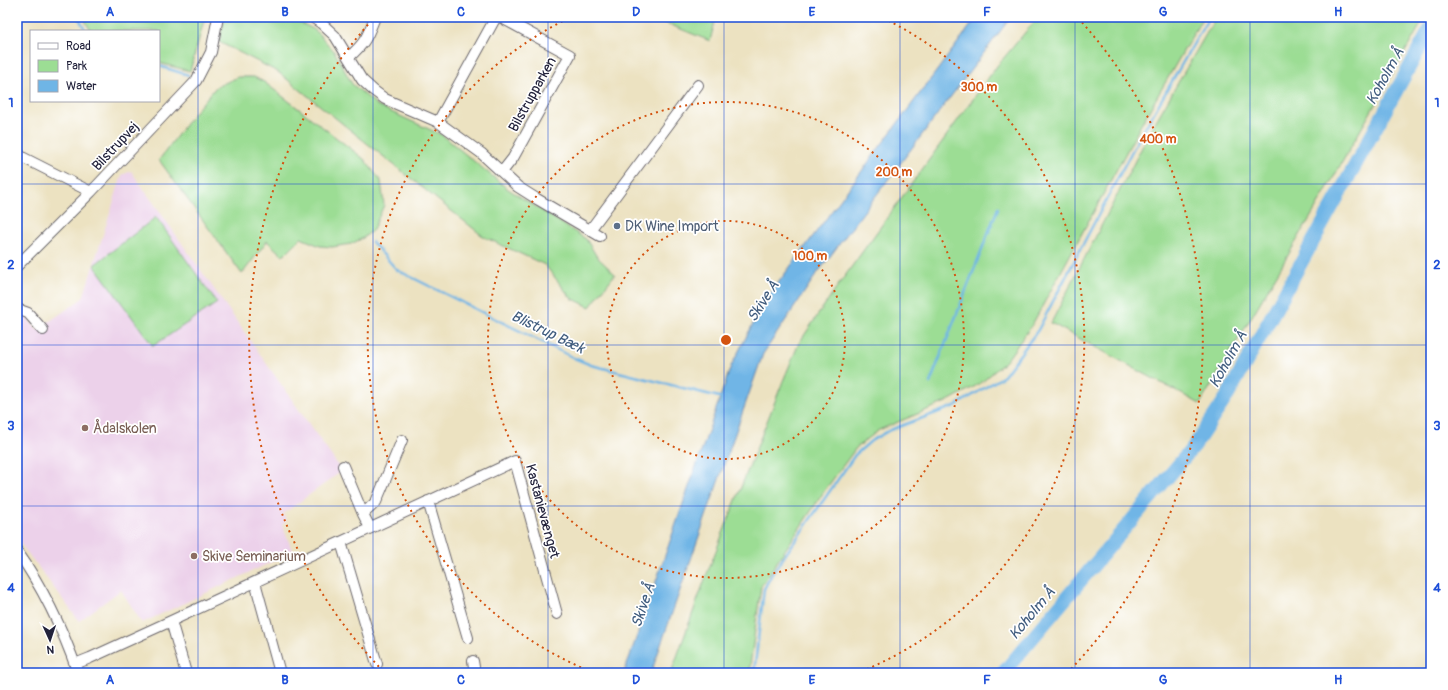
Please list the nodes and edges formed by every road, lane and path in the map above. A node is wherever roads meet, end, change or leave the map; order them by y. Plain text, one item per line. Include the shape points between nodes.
1 (218, 17) edge
2 (312, 17) edge
3 (375, 17) edge
4 (496, 17) edge
5 (500, 17) edge
6 (348, 57) junction
7 (698, 85) dead end
8 (438, 122) junction
9 (17, 152) edge
10 (502, 172) junction
11 (91, 192) junction
12 (590, 230) junction
13 (600, 236) dead end
14 (17, 266) edge
15 (17, 309) edge
16 (42, 330) dead end
17 (402, 440) dead end
18 (344, 466) dead end
19 (428, 501) junction
20 (363, 514) junction
21 (370, 528) junction
22 (341, 542) junction
23 (17, 551) edge
24 (255, 582) junction
25 (557, 614) dead end
26 (171, 621) junction
27 (468, 638) dead end
28 (473, 661) dead end
29 (377, 664) dead end
30 (77, 668) edge
31 (186, 673) edge
32 (280, 673) edge
33 (475, 673) edge

1 - 11 street, Bilstrupvej via 211,52 196,81
2 - 6 street via 335,36
3 - 6 street via 366,39
4 - 8 street
5 - 10 street, Bilstrupparken via 570,55 513,158
6 - 8 street via 362,80 385,99
7 - 12 street
8 - 10 street via 481,153
9 - 11 street, Bilstrupvej via 22,157
10 - 12 street via 518,187
11 - 14 street, Bilstrupvej
12 - 13 street
15 - 16 street via 28,313
17 - 20 street via 376,502
18 - 20 street
19 - 21 street, Kastanievænget
19 - 25 street, Kastanievænget via 515,461
19 - 27 street
20 - 21 street
21 - 22 street, Kastanievænget
22 - 24 street, Kastanievænget
22 - 29 street
23 - 30 street via 44,594
24 - 26 street, Kastanievænget
24 - 32 street
26 - 30 street, Kastanievænget via 90,658
26 - 31 street
28 - 33 street

